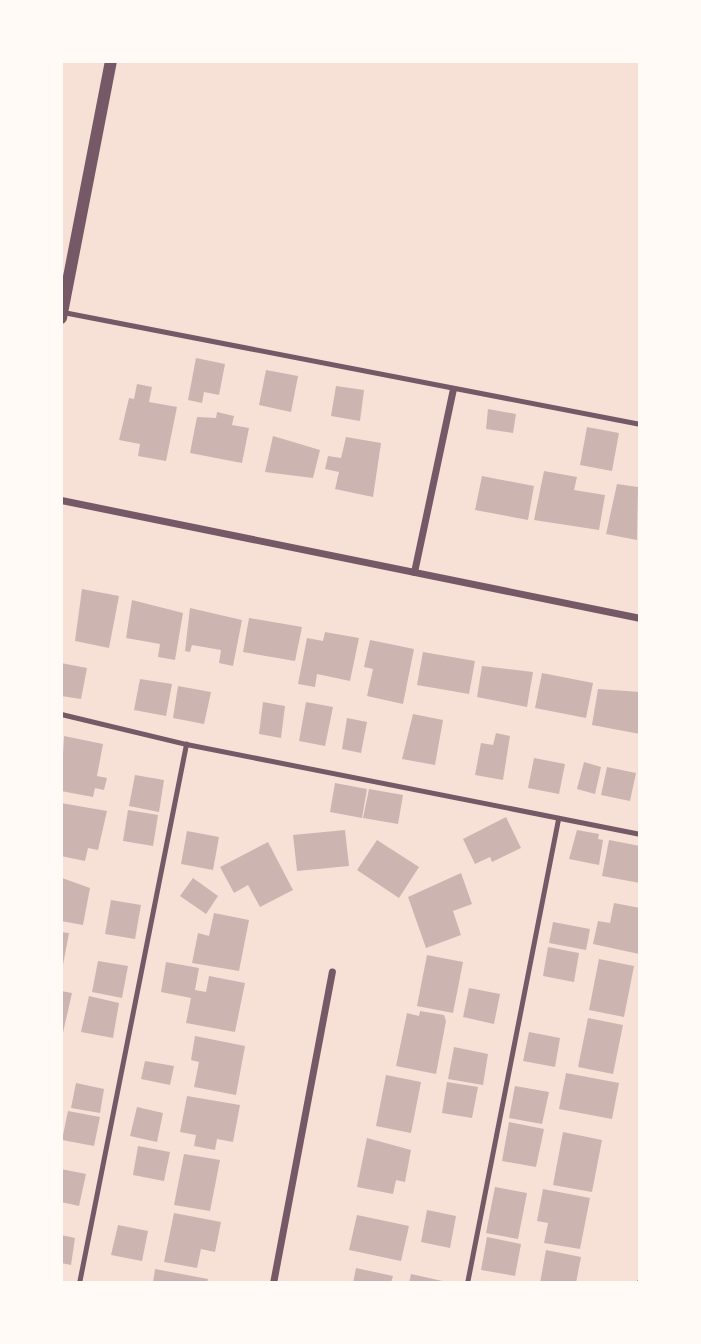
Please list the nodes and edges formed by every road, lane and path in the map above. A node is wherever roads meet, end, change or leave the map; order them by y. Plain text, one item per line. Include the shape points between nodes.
1 (111, 61) edge
2 (62, 315) edge
3 (453, 389) junction
4 (640, 424) edge
5 (61, 500) edge
6 (414, 572) junction
7 (640, 618) edge
8 (61, 714) edge
9 (186, 744) junction
10 (558, 818) junction
11 (640, 834) edge
12 (332, 972) dead end
13 (79, 1283) edge
14 (273, 1283) edge
15 (467, 1283) edge

1 - 2 street
2 - 3 lane
3 - 4 lane
3 - 6 street
5 - 6 street
6 - 7 street
8 - 9 lane
9 - 10 lane
9 - 13 lane
10 - 11 lane
10 - 15 lane
12 - 14 street

